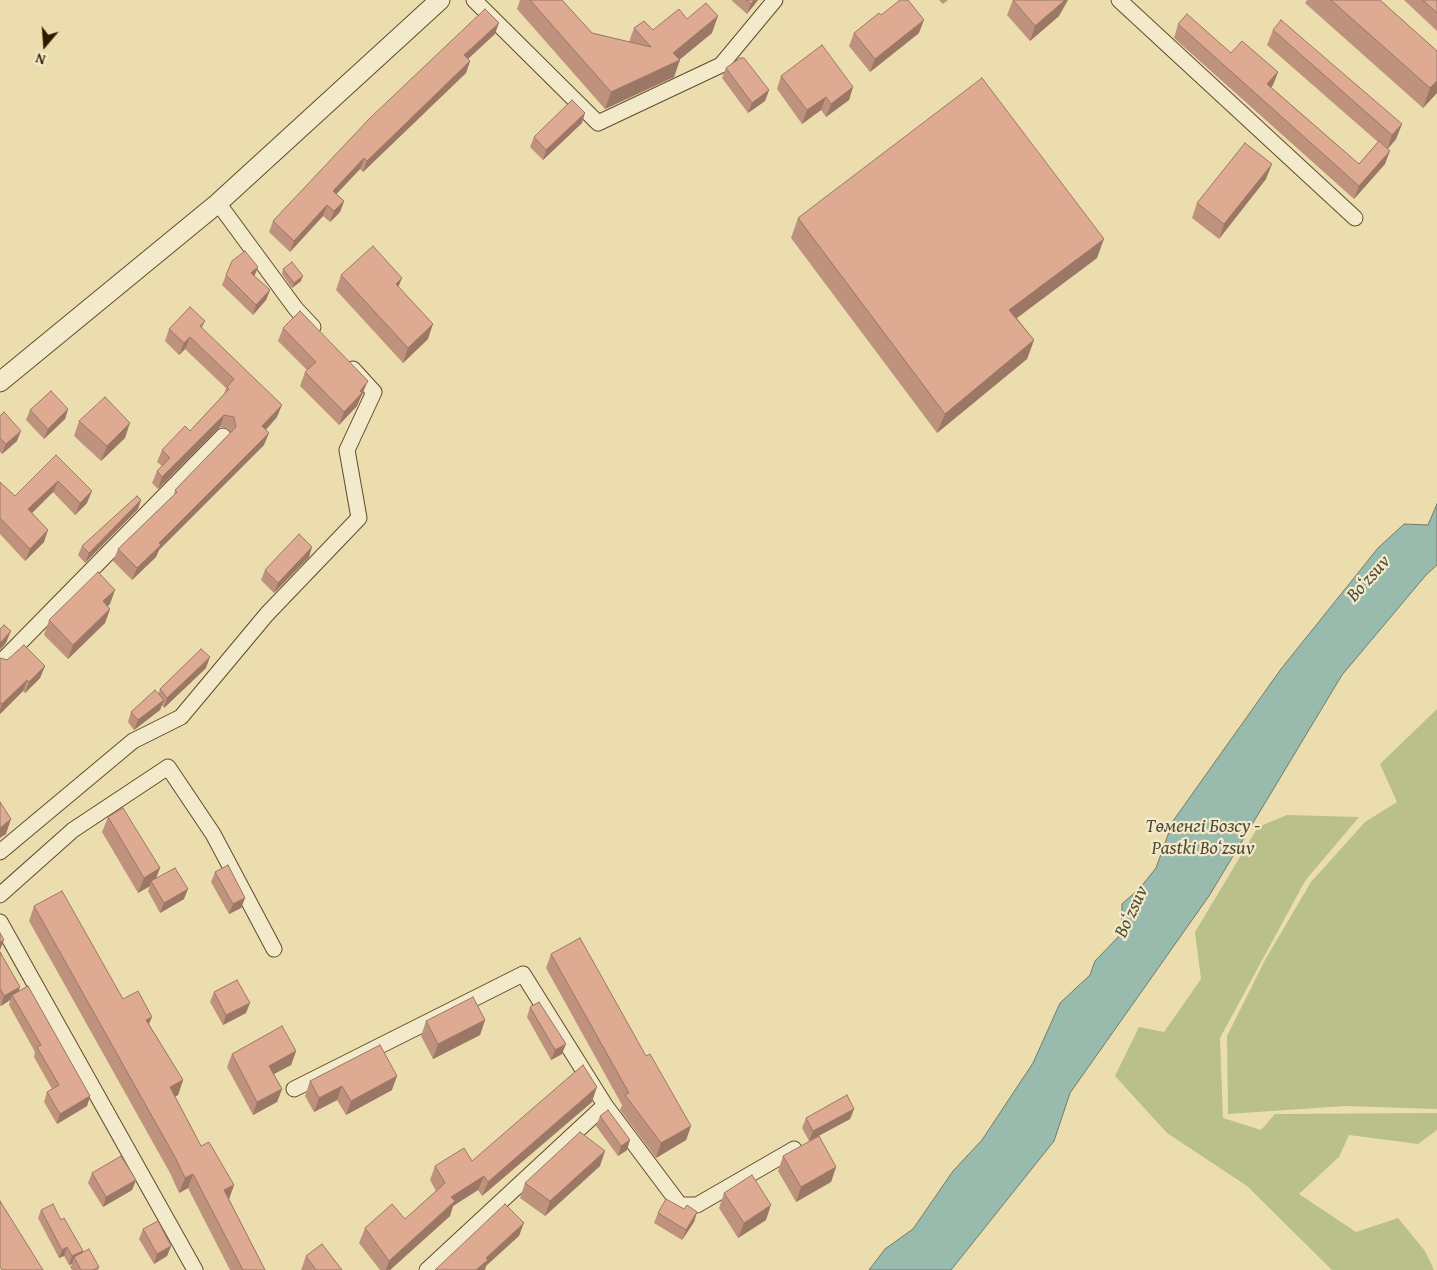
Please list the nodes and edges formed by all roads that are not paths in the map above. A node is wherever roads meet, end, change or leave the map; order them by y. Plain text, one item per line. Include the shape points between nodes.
1 (440, 0) edge
2 (474, 0) edge
3 (775, 0) edge
4 (1120, 0) edge
5 (218, 203) junction
6 (1354, 218) dead end
7 (322, 336) edge
8 (341, 357) edge
9 (0, 382) edge
10 (223, 436) dead end
11 (0, 663) edge
12 (0, 852) edge
13 (0, 894) edge
14 (0, 922) edge
15 (274, 949) dead end
16 (294, 1089) dead end
17 (606, 1105) junction
18 (794, 1149) edge
19 (195, 1270) edge
20 (427, 1270) edge

1 - 5 street
2 - 3 street via 598,123 720,65
4 - 6 street
5 - 7 street via 296,308
5 - 9 street
8 - 12 street via 374,392 347,450 359,518 267,614 181,717 133,741
10 - 11 street
13 - 15 street via 72,830 168,767 213,834
14 - 19 street
16 - 17 street via 524,974
17 - 18 street via 680,1205 697,1205
17 - 20 street

